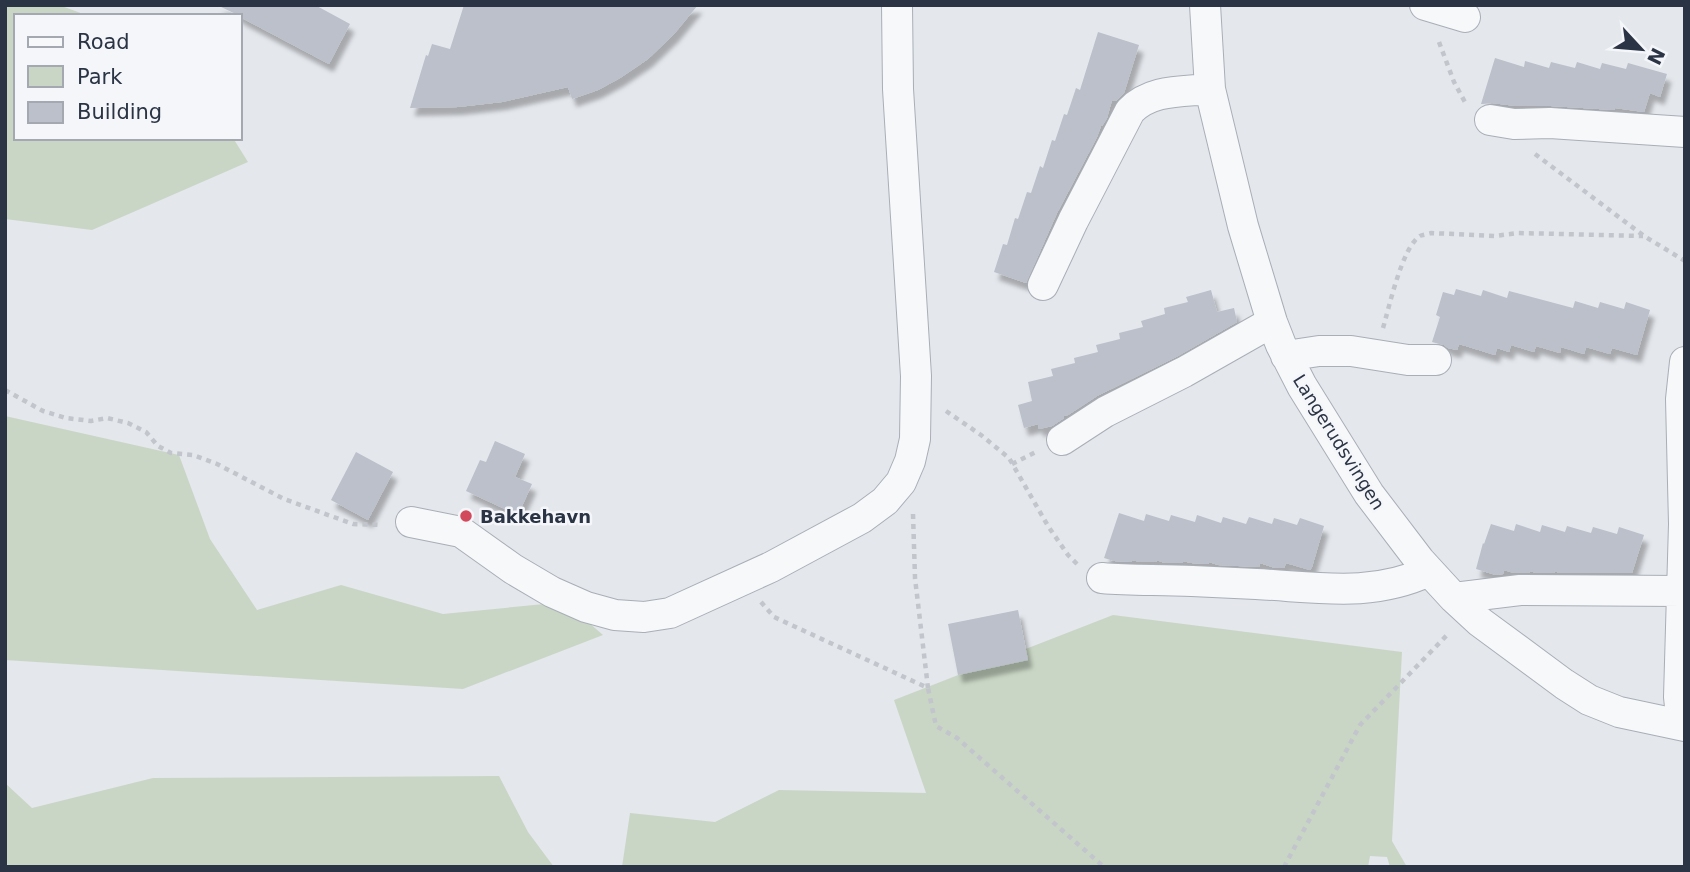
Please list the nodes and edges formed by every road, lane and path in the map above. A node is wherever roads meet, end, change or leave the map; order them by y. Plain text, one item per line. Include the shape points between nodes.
1 (897, 5) edge
2 (1205, 5) edge
3 (1426, 6) edge
4 (1465, 17) dead end
5 (1210, 89) junction
6 (1490, 120) joint
7 (1685, 132) edge
8 (1534, 153) dead end
9 (1644, 236) junction
10 (1685, 261) edge
11 (1043, 285) dead end
12 (1272, 321) junction
13 (1375, 354) junction
14 (1286, 356) junction
15 (1436, 360) dead end
16 (1685, 362) edge
17 (5, 390) edge
18 (915, 392) junction
19 (1062, 440) dead end
20 (912, 513) dead end
21 (411, 522) joint
22 (1429, 571) junction
23 (1102, 578) joint
24 (741, 581) junction
25 (1682, 591) junction
26 (1462, 605) junction
27 (928, 688) junction
28 (1684, 725) edge
29 (1104, 867) edge
30 (1284, 867) edge

1 - 18 street
2 - 5 street, Langerudsvingen
3 - 4 street
3 - 6 path via 1469,110
5 - 11 street via 1152,97 1130,111
5 - 12 street, Langerudsvingen
6 - 7 street
8 - 9 path
9 - 10 path
9 - 13 path via 1421,236 1401,268
12 - 14 street, Langerudsvingen
12 - 19 street
13 - 14 street via 1319,351
13 - 15 street
14 - 22 street, Langerudsvingen via 1369,494
16 - 25 street via 1681,399
17 - 21 path via 66,418 128,423 171,453 217,464 284,499 353,524
18 - 23 path via 1009,458 1068,555
18 - 24 street via 910,461 885,501 862,518
20 - 27 path
21 - 24 street via 461,532 552,592 615,615 670,613
22 - 23 street via 1386,586 1343,590
22 - 26 street, Langerudsvingen
24 - 27 path via 774,617
25 - 26 street via 1520,590
25 - 28 street via 1679,697
26 - 28 street, Langerudsvingen via 1589,699 1619,712
26 - 30 path via 1360,725
27 - 29 path via 936,726 957,738

